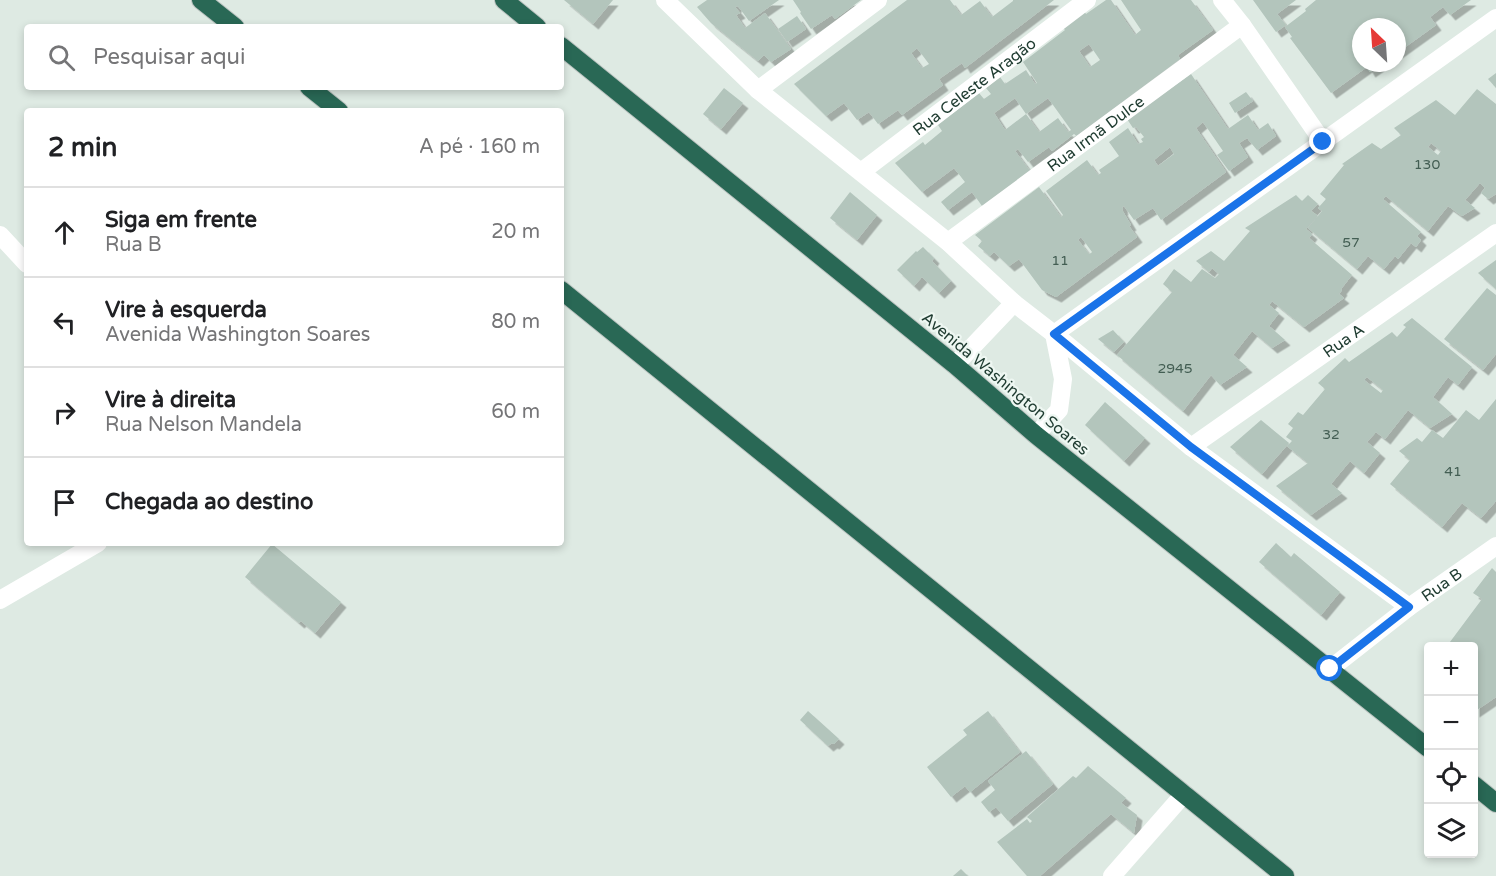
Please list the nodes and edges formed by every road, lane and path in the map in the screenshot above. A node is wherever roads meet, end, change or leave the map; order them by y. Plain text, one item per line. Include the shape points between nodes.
1 (201, 0) edge
2 (504, 0) edge
3 (878, 0) edge
4 (1087, 0) edge
5 (1222, 0) edge
6 (674, 3) edge
7 (1496, 18) edge
8 (231, 24) edge
9 (533, 24) edge
10 (1242, 25) junction
11 (564, 48) edge
12 (313, 90) edge
13 (758, 90) junction
14 (335, 108) edge
15 (1323, 142) junction
16 (861, 172) junction
17 (1496, 233) edge
18 (0, 235) edge
19 (948, 242) junction
20 (24, 261) edge
21 (564, 292) edge
22 (1014, 303) junction
23 (1054, 334) junction
24 (955, 365) junction
25 (1036, 435) junction
26 (1191, 447) junction
27 (93, 546) edge
28 (1496, 546) edge
29 (0, 600) edge
30 (1409, 607) junction
31 (1330, 669) junction
32 (1424, 745) edge
33 (1478, 789) edge
34 (1184, 794) junction
35 (1496, 803) edge
36 (1112, 876) edge
37 (1285, 876) edge

1 - 8 highway
2 - 9 highway
3 - 13 street
4 - 16 street, Rua Celeste Aragão
5 - 10 street
6 - 13 street
7 - 15 street
10 - 15 street
10 - 19 street, Rua Irmã Dulce
11 - 24 highway, Avenida Washington Soares
12 - 14 highway
13 - 16 street
15 - 23 street
16 - 19 street
17 - 26 street, Rua A
18 - 20 street
19 - 22 street
21 - 34 highway
22 - 23 street
22 - 24 street
23 - 25 street via 1063,379 1059,410
23 - 26 street
24 - 25 highway, Avenida Washington Soares
25 - 31 highway, Avenida Washington Soares
26 - 30 street
27 - 29 street
28 - 30 street, Rua B
30 - 31 street, Rua B
31 - 32 highway, Avenida Washington Soares
33 - 35 highway
34 - 36 street
34 - 37 highway

